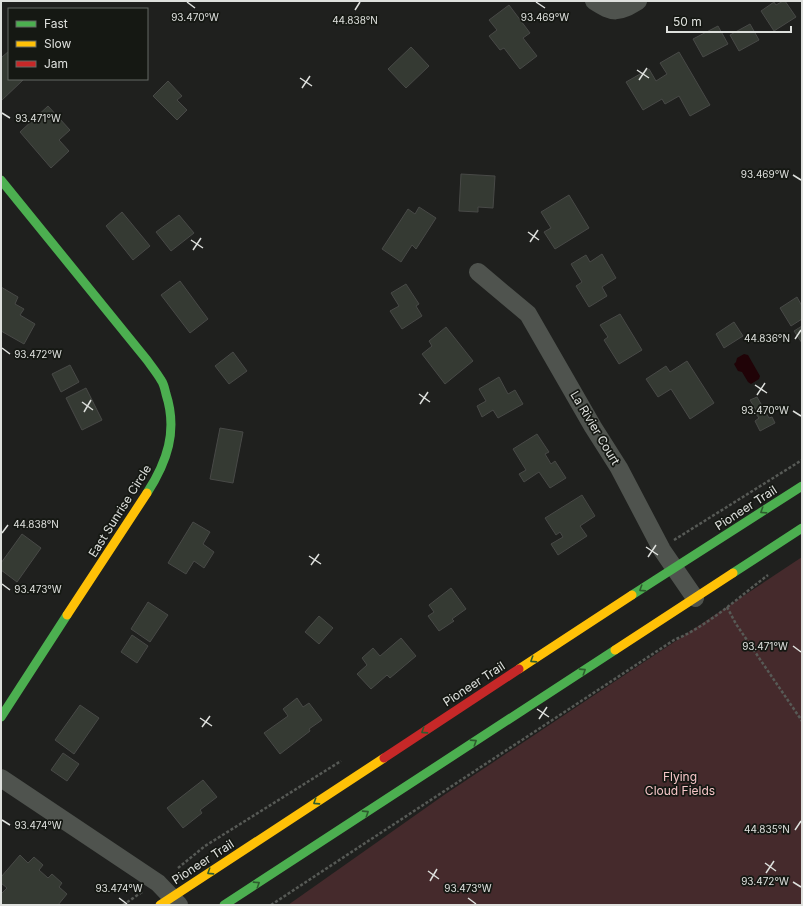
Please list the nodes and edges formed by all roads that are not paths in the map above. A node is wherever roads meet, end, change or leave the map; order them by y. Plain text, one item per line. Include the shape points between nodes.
1 (638, 1) edge
2 (600, 5) edge
3 (1, 180) edge
4 (478, 272) dead end
5 (802, 486) edge
6 (802, 528) edge
7 (675, 567) junction
8 (695, 598) junction
9 (1, 717) edge
10 (1, 778) edge
11 (171, 902) edge
12 (224, 905) edge

1 - 2 street via 622,11
3 - 9 main road, East Sunrise Circle via 162,381 170,406 172,432 165,459 154,482
4 - 7 street, La Rivier Court via 528,314 619,468 662,550
5 -> 7 main road, Pioneer Trail
6 - 8 main road
7 - 8 street, La Rivier Court
7 -> 11 main road, Pioneer Trail
12 -> 8 main road
10 - 11 street via 158,883

